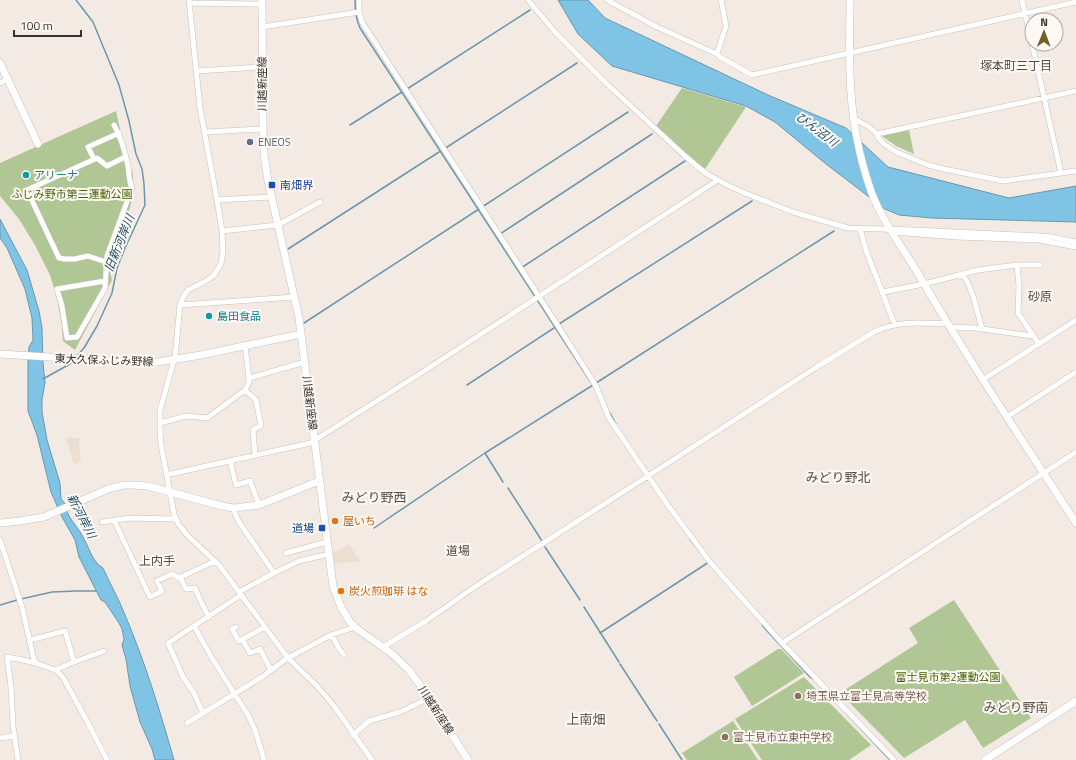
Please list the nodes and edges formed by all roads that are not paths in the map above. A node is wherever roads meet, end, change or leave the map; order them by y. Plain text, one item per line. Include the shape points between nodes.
1 (359, 0) edge
2 (528, 0) edge
3 (607, 0) edge
4 (721, 0) edge
5 (850, 0) edge
6 (1022, 0) edge
7 (189, 1) edge
8 (262, 2) edge
9 (1076, 2) edge
10 (358, 12) junction
11 (1025, 12) edge
12 (1034, 12) edge
13 (1024, 14) edge
14 (262, 27) junction
15 (1034, 52) edge
16 (717, 54) junction
17 (850, 54) junction
18 (0, 63) edge
19 (262, 67) junction
20 (197, 72) junction
21 (8, 79) junction
22 (0, 83) edge
23 (1076, 91) edge
24 (1044, 98) junction
25 (854, 119) junction
26 (114, 124) dead end
27 (263, 129) junction
28 (205, 132) junction
29 (119, 133) junction
30 (877, 134) junction
31 (38, 144) dead end
32 (125, 157) junction
33 (94, 159) junction
34 (1076, 171) edge
35 (1061, 173) junction
36 (718, 180) junction
37 (271, 197) junction
38 (217, 200) junction
39 (320, 202) dead end
40 (278, 226) junction
41 (860, 229) junction
42 (222, 231) junction
43 (891, 231) junction
44 (1076, 242) edge
45 (1076, 247) edge
46 (106, 262) junction
47 (1017, 265) junction
48 (1040, 265) dead end
49 (962, 274) junction
50 (105, 280) junction
51 (924, 284) junction
52 (882, 292) junction
53 (539, 296) junction
54 (295, 297) junction
55 (180, 305) junction
56 (1076, 320) edge
57 (895, 325) junction
58 (949, 326) junction
59 (982, 329) junction
60 (301, 334) junction
61 (1033, 336) junction
62 (1039, 344) junction
63 (245, 346) junction
64 (0, 354) edge
65 (174, 360) junction
66 (305, 362) junction
67 (1076, 372) edge
68 (249, 378) junction
69 (984, 379) junction
70 (245, 390) junction
71 (1006, 415) junction
72 (160, 423) junction
73 (315, 441) junction
74 (1076, 452) edge
75 (256, 455) junction
76 (230, 461) junction
77 (1044, 473) junction
78 (166, 476) junction
79 (648, 476) junction
80 (319, 481) junction
81 (170, 492) junction
82 (258, 504) junction
83 (234, 508) junction
84 (176, 519) junction
85 (114, 520) junction
86 (102, 522) dead end
87 (0, 523) edge
88 (1076, 523) edge
89 (0, 540) edge
90 (327, 542) junction
91 (286, 553) dead end
92 (329, 554) junction
93 (215, 561) junction
94 (274, 573) junction
95 (179, 578) junction
96 (240, 594) junction
97 (209, 617) junction
98 (194, 626) junction
99 (355, 626) junction
100 (236, 627) dead end
101 (265, 627) junction
102 (332, 635) junction
103 (242, 639) junction
104 (30, 640) junction
105 (782, 643) junction
106 (383, 647) junction
107 (104, 651) dead end
108 (344, 654) dead end
109 (288, 658) junction
110 (74, 662) junction
111 (36, 663) junction
112 (55, 670) junction
113 (271, 670) junction
114 (234, 693) junction
115 (429, 698) junction
116 (1076, 701) edge
117 (203, 713) junction
118 (187, 723) dead end
119 (353, 735) junction
120 (14, 736) junction
121 (0, 738) edge
122 (18, 760) edge
123 (107, 760) edge
124 (264, 760) edge
125 (372, 760) edge
126 (468, 760) edge
127 (894, 760) edge
128 (985, 760) edge

1 - 10 street
2 - 36 street via 555,32 607,84 698,167
3 - 16 street via 657,27
4 - 16 street via 726,26
5 - 17 main road
6 - 11 street
7 - 8 street
7 - 20 street
8 - 14 main road, 川越新座線
9 - 12 street
10 - 14 street
10 - 53 street via 362,22
13 - 17 street
14 - 19 main road, 川越新座線
15 - 24 street
16 - 17 street via 752,75
17 - 25 main road
18 - 21 main road
19 - 20 street
19 - 27 main road, 川越新座線
20 - 28 street
21 - 22 street
21 - 31 main road
23 - 24 street
24 - 30 street
24 - 35 street
25 - 30 street
25 - 43 main road via 871,191
26 - 29 street
27 - 28 street
27 - 37 main road, 川越新座線
28 - 38 street
29 - 32 street
29 - 33 street via 88,147
30 - 35 street via 884,144 904,156 968,174 1003,180
32 - 33 street via 107,166 97,158
32 - 46 street via 132,188
33 - 46 street via 27,190 59,258 65,260 88,256
34 - 35 street
36 - 41 street via 793,212
36 - 53 street
37 - 38 street
37 - 40 main road, 川越新座線
38 - 42 street
39 - 40 street
40 - 42 street
40 - 54 main road, 川越新座線
41 - 43 street
41 - 52 street
42 - 55 street via 221,264 213,276 188,290
43 - 44 street via 1040,236
43 - 45 street via 1039,240
43 - 51 main road
46 - 50 street
47 - 48 street
47 - 49 street
47 - 61 street via 1018,313
49 - 51 street
49 - 59 street via 970,287
50 - 50 street via 105,288 77,337 67,338 57,289
51 - 52 street
51 - 58 main road
52 - 57 street
53 - 73 street
53 - 79 street via 596,386 609,418
54 - 55 street
54 - 60 main road, 川越新座線
55 - 65 street
56 - 62 street
57 - 58 street via 912,323
57 - 79 street via 879,329 815,368
58 - 59 street
58 - 69 main road
59 - 61 street
60 - 63 main road, 東大久保ふじみ野線
60 - 66 main road, 川越新座線
61 - 62 street
62 - 69 street
63 - 65 main road, 東大久保ふじみ野線
63 - 68 street
64 - 65 main road, 東大久保ふじみ野線 via 83,360
65 - 72 street via 160,410
66 - 68 street
66 - 73 main road, 川越新座線
67 - 71 street via 1010,415
68 - 70 street
69 - 71 main road
70 - 72 street via 207,418 186,416
70 - 75 street via 256,400 260,420 261,426 254,429
71 - 77 main road
72 - 78 street via 160,445
73 - 75 street
73 - 80 main road, 川越新座線
74 - 77 street
75 - 76 street
76 - 78 street
76 - 82 street via 236,484 250,481
77 - 88 main road
77 - 105 street
78 - 81 street
79 - 105 street via 710,562
79 - 106 street
80 - 82 main road
80 - 90 main road, 川越新座線
81 - 83 main road
81 - 84 street
81 - 87 main road via 140,485 124,485 108,489 49,515 27,521
82 - 83 main road
83 - 94 street via 239,522
84 - 85 street
84 - 93 street via 188,536
85 - 86 street
85 - 95 street via 150,597 162,591 157,581 172,574
89 - 104 street
90 - 91 street
90 - 92 main road, 川越新座線
92 - 94 street via 299,561
92 - 99 main road, 川越新座線 via 337,599
93 - 95 street
93 - 96 street
94 - 96 street
95 - 97 street via 186,589 195,588
96 - 97 street
96 - 101 street
97 - 98 street
98 - 114 street
98 - 117 street via 168,643
99 - 102 street
99 - 106 main road, 川越新座線
100 - 103 street via 232,629 239,641
101 - 103 street
101 - 109 street
102 - 108 street
102 - 109 street
103 - 113 street via 250,653 260,649
104 - 110 street via 65,631
104 - 111 street
105 - 127 street
106 - 115 main road, 川越新座線 via 403,664
107 - 110 street
109 - 113 street
109 - 119 street via 334,706
110 - 112 street
111 - 112 street
111 - 120 street via 6,657
112 - 123 street via 64,679
113 - 114 street
114 - 117 street
114 - 124 street via 255,730
115 - 119 street via 400,712 369,721
115 - 126 main road, 川越新座線
116 - 128 main road
117 - 118 street
119 - 125 street
120 - 121 street
120 - 122 street

